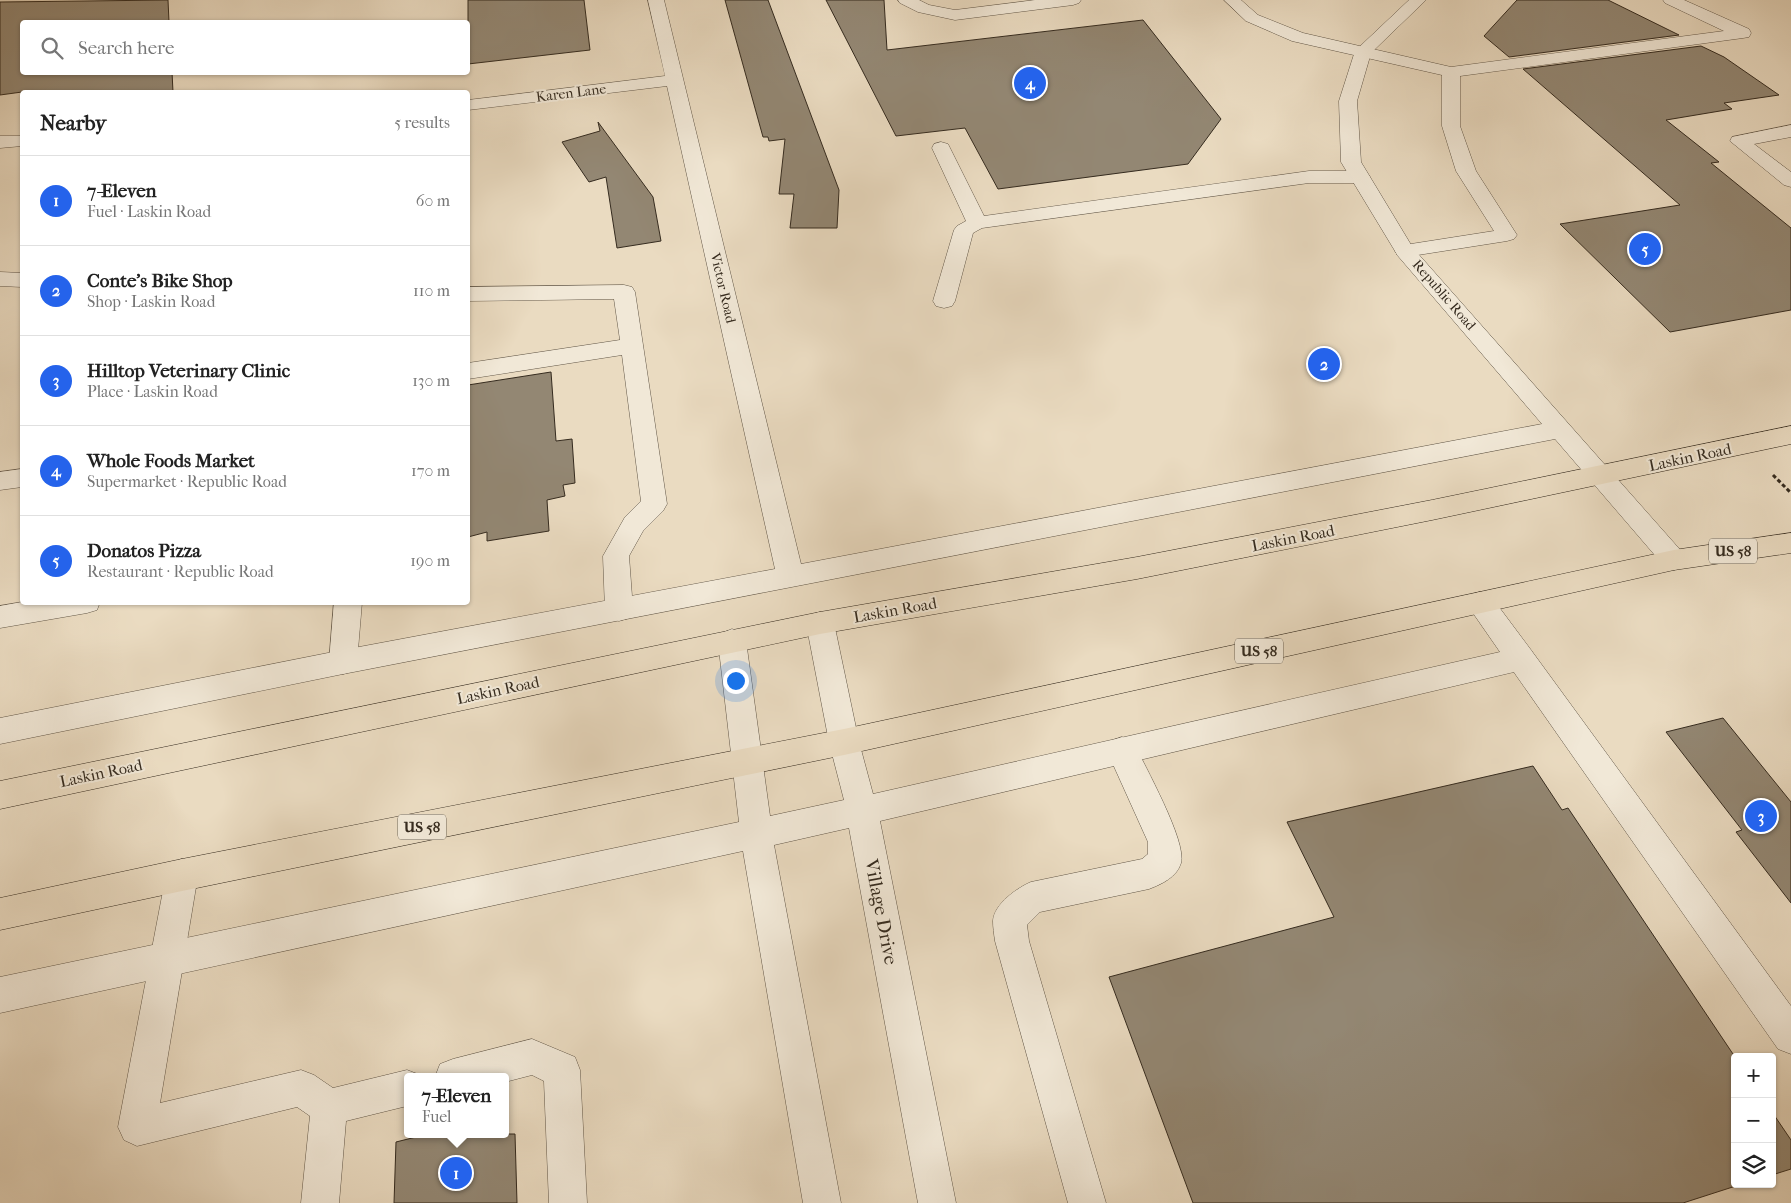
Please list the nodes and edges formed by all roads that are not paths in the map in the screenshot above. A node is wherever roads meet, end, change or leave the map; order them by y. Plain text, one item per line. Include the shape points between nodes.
1 (656, 0) edge
2 (906, 0) edge
3 (1067, 0) edge
4 (1073, 0) edge
5 (1232, 0) edge
6 (1418, 0) edge
7 (1671, 0) edge
8 (1036, 2) edge
9 (986, 5) edge
10 (1363, 50) junction
11 (1451, 72) junction
12 (675, 80) junction
13 (470, 105) edge
14 (1791, 132) edge
15 (20, 141) edge
16 (0, 142) edge
17 (941, 148) dead end
18 (1360, 177) junction
19 (1791, 181) edge
20 (977, 224) junction
21 (1405, 252) junction
22 (0, 279) edge
23 (20, 280) edge
24 (470, 294) edge
25 (944, 301) dead end
26 (632, 346) junction
27 (470, 371) edge
28 (1561, 429) junction
29 (1791, 435) edge
30 (1602, 475) junction
31 (20, 478) edge
32 (0, 481) edge
33 (1791, 542) edge
34 (1674, 560) junction
35 (790, 576) junction
36 (1480, 603) junction
37 (70, 605) edge
38 (348, 605) edge
39 (619, 610) junction
40 (0, 617) edge
41 (820, 623) junction
42 (732, 641) junction
43 (1521, 659) junction
44 (343, 662) junction
45 (0, 731) edge
46 (844, 742) junction
47 (1122, 751) junction
48 (747, 761) junction
49 (0, 795) edge
50 (862, 811) junction
51 (756, 833) junction
52 (182, 875) junction
53 (0, 914) edge
54 (168, 958) junction
55 (0, 995) edge
56 (1791, 1036) edge
57 (469, 1073) edge
58 (404, 1089) edge
59 (329, 1107) junction
60 (320, 1203) edge
61 (568, 1203) edge
62 (822, 1203) edge
63 (937, 1203) edge
64 (1087, 1203) edge

1 - 12 street, Victor Road
2 - 9 street via 924,9 954,15
3 - 4 street
3 - 8 street
5 - 10 street via 1252,18 1298,37
6 - 10 street
7 - 11 street via 1743,33
8 - 9 street
10 - 11 street
10 - 18 street, Republic Road via 1348,100 1352,162
11 - 21 street via 1451,126 1466,171 1507,235
12 - 13 street, Karen Lane
12 - 35 street, Victor Road
14 - 19 street via 1739,141
15 - 16 street
17 - 20 street
18 - 20 street via 1309,177
18 - 21 street, Republic Road
20 - 25 street via 964,230
21 - 28 street, Republic Road
22 - 23 street
24 - 26 street via 624,292
26 - 27 street
26 - 39 street via 654,504 634,524 616,556
28 - 30 street, Republic Road
28 - 35 street
29 - 30 main road, Laskin Road
30 - 34 street, Republic Road
30 - 41 main road, Laskin Road via 1138,568
31 - 32 street
33 - 34 main road, US 58
34 - 36 main road, US 58
35 - 39 street
36 - 43 street
36 - 46 main road, US 58
37 - 40 street
38 - 44 street
39 - 44 street
41 - 42 main road, Laskin Road
41 - 46 street, Village Drive
42 - 48 street
42 - 49 main road, Laskin Road
43 - 47 street
43 - 56 street
44 - 45 street
46 - 48 main road, US 58
46 - 50 street, Village Drive
47 - 50 street
47 - 64 street via 1164,842 1165,861 1149,873 1031,898 1010,919 1012,941
48 - 51 street
48 - 52 main road, US 58
50 - 51 street
50 - 63 street, Village Drive
51 - 54 street
51 - 62 street
52 - 53 main road, US 58
52 - 54 street
54 - 55 street
54 - 59 street via 138,1127 301,1088
57 - 61 street via 532,1057 562,1070
58 - 59 street
59 - 60 street

